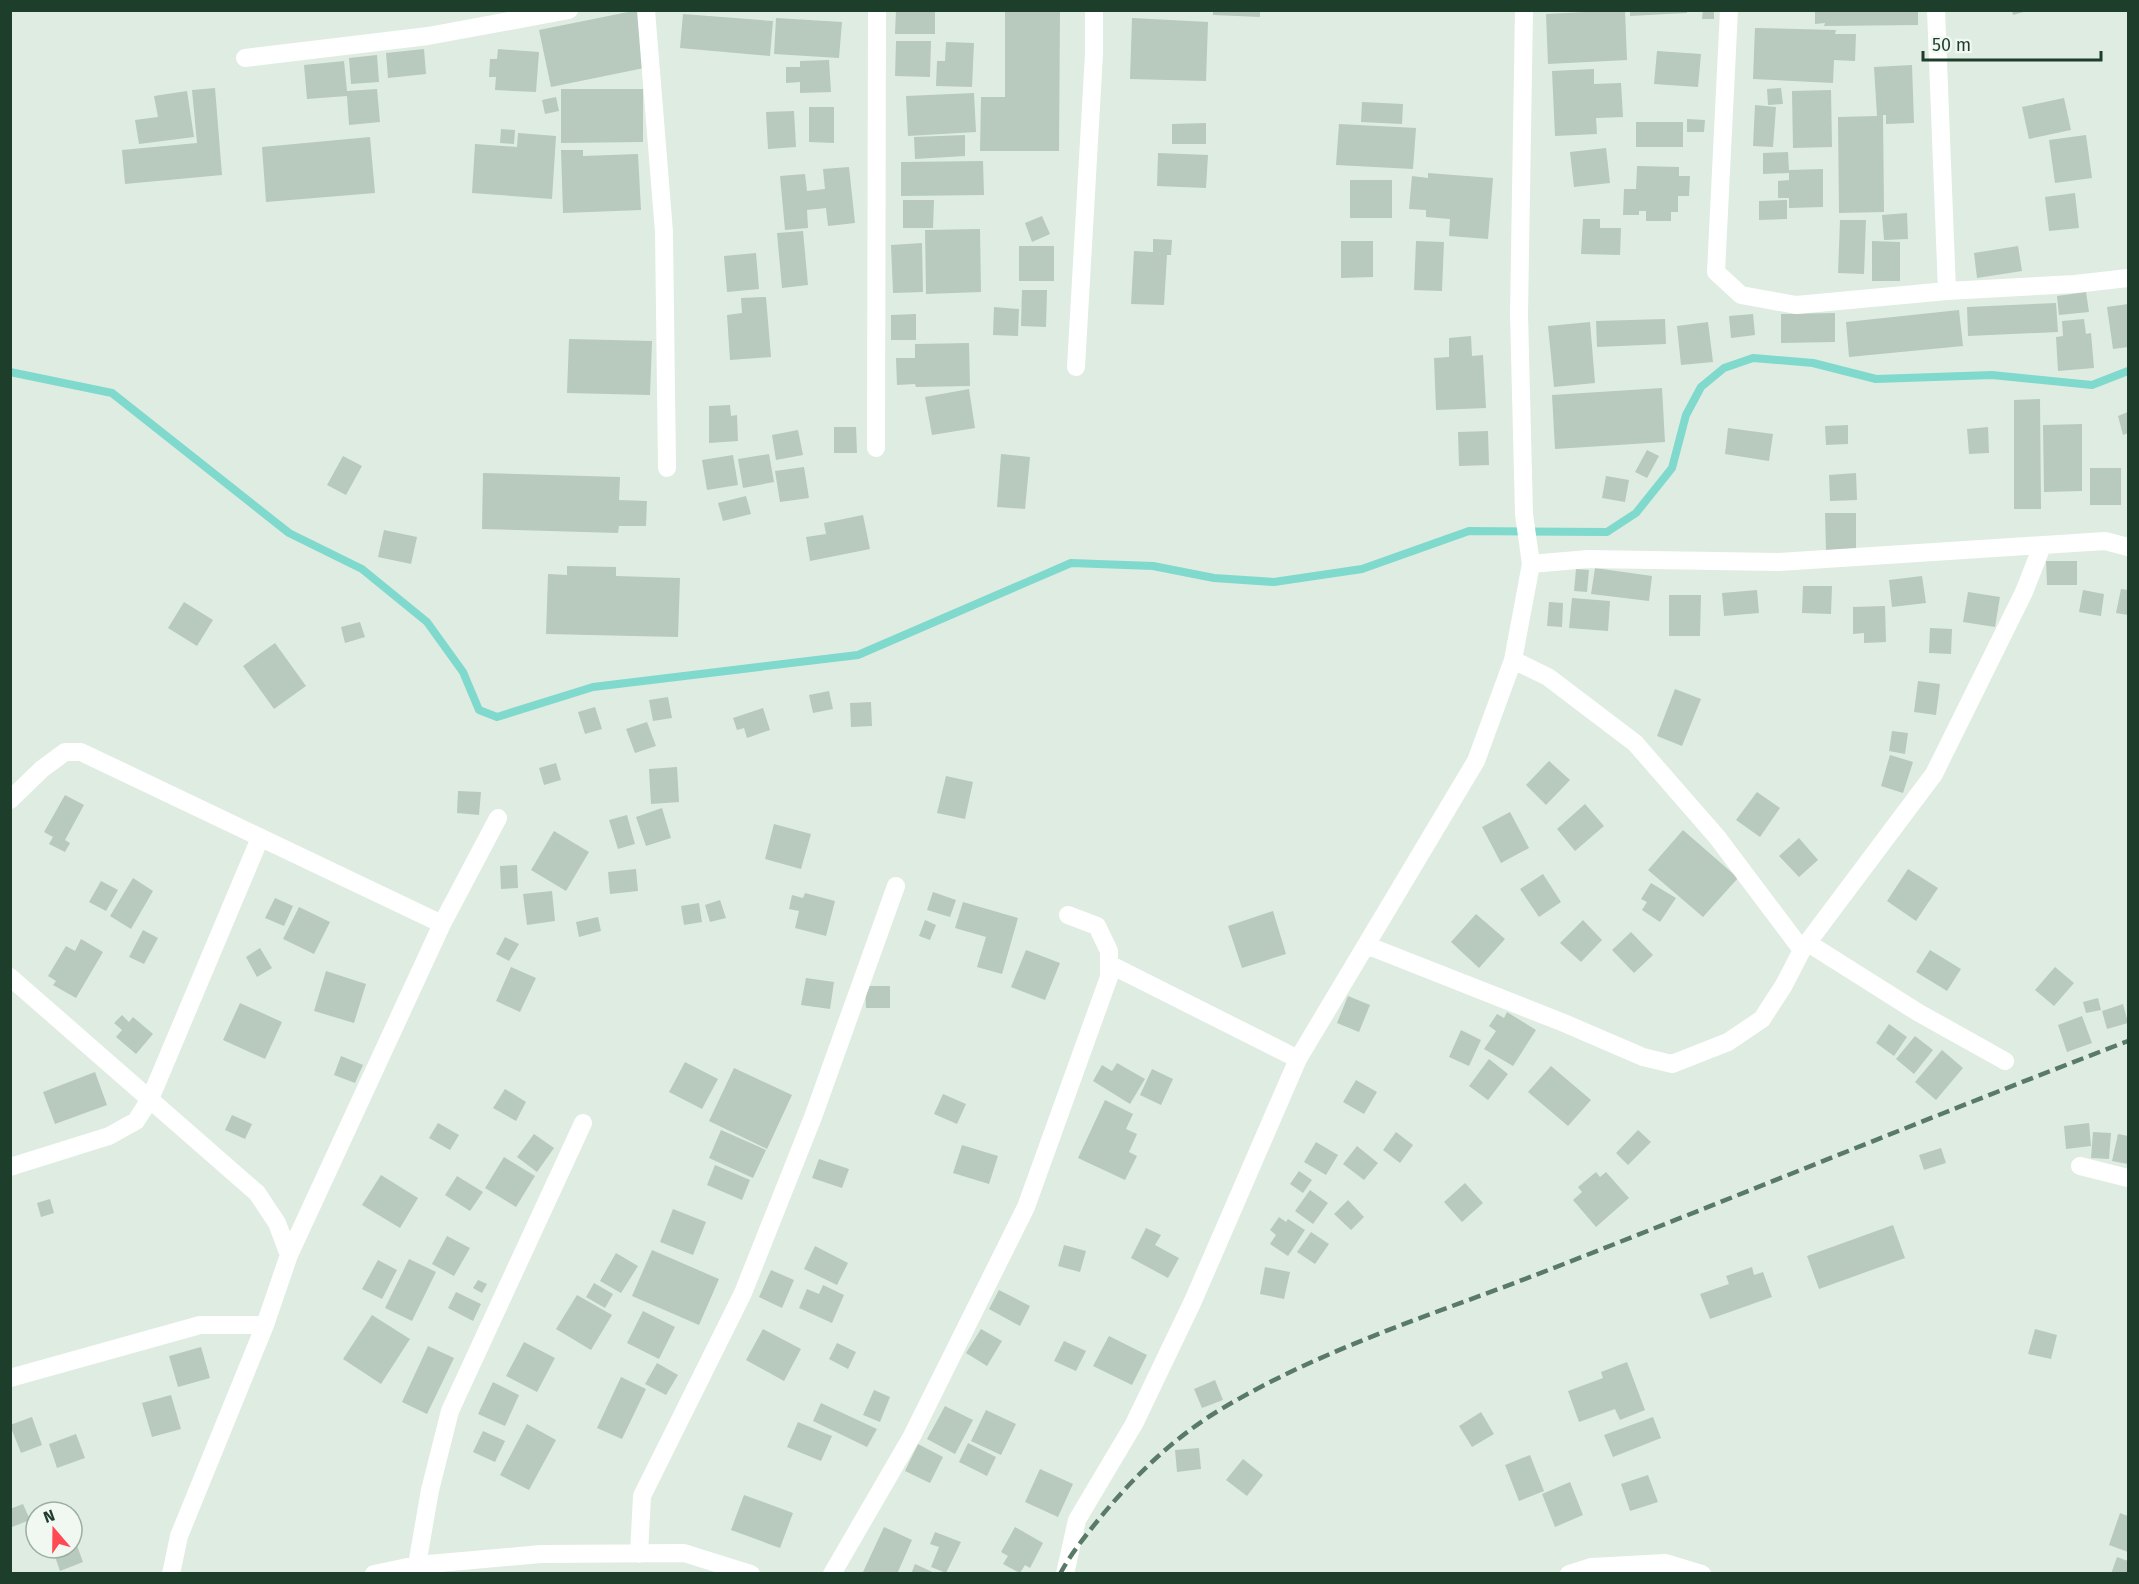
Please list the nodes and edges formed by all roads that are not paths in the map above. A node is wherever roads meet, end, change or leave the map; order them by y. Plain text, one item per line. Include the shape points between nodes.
1 (570, 10) edge
2 (646, 10) edge
3 (877, 10) edge
4 (1094, 10) edge
5 (1524, 10) edge
6 (1729, 10) edge
7 (1936, 10) edge
8 (245, 58) dead end
9 (2128, 278) edge
10 (1947, 291) junction
11 (1076, 367) dead end
12 (876, 448) dead end
13 (667, 468) dead end
14 (2042, 546) junction
15 (2128, 547) edge
16 (1529, 555) junction
17 (1513, 660) junction
18 (10, 800) edge
19 (498, 818) dead end
20 (260, 838) junction
21 (896, 886) dead end
22 (1068, 915) dead end
23 (442, 924) junction
24 (1366, 945) junction
25 (1805, 946) junction
26 (1109, 964) junction
27 (10, 977) edge
28 (1298, 1059) junction
29 (2005, 1061) dead end
30 (150, 1099) junction
31 (583, 1123) dead end
32 (2080, 1166) dead end
33 (10, 1167) edge
34 (2128, 1178) edge
35 (289, 1255) junction
36 (265, 1325) junction
37 (10, 1378) edge
38 (639, 1554) junction
39 (417, 1565) junction
40 (171, 1574) edge
41 (374, 1574) edge
42 (751, 1574) edge
43 (832, 1574) edge
44 (1065, 1574) edge
45 (1569, 1574) edge
46 (1702, 1574) edge

1 - 8 street via 428,36
2 - 13 street via 664,232
3 - 12 street
4 - 11 street
5 - 16 street via 1518,314 1524,514
6 - 10 street via 1716,272 1741,295 1796,305
7 - 10 street
9 - 10 street
14 - 15 street via 2105,541
14 - 16 street via 1779,562
14 - 25 street via 2024,592 1934,774
16 - 17 street
17 - 24 street via 1476,761
17 - 25 street via 1548,677 1635,742
18 - 20 street via 65,752 81,752
19 - 23 street
20 - 23 street
20 - 30 street
21 - 38 street via 813,1117 743,1293 642,1496
22 - 26 street via 1097,927 1109,951
23 - 35 street
24 - 25 street via 1643,1057 1672,1064 1728,1042 1762,1019
24 - 28 street
25 - 29 street
26 - 28 street
26 - 43 street via 1109,977 1026,1207 912,1436
27 - 30 street
28 - 44 street via 1134,1424 1077,1520
30 - 33 street via 136,1121 109,1136
30 - 35 street via 257,1193 277,1223
31 - 39 street via 450,1411 430,1490
32 - 34 street
35 - 36 street
36 - 37 street via 200,1325
36 - 40 street via 179,1536
38 - 39 street via 541,1554
38 - 42 street via 684,1553
39 - 41 street
45 - 46 street via 1591,1567 1666,1563

